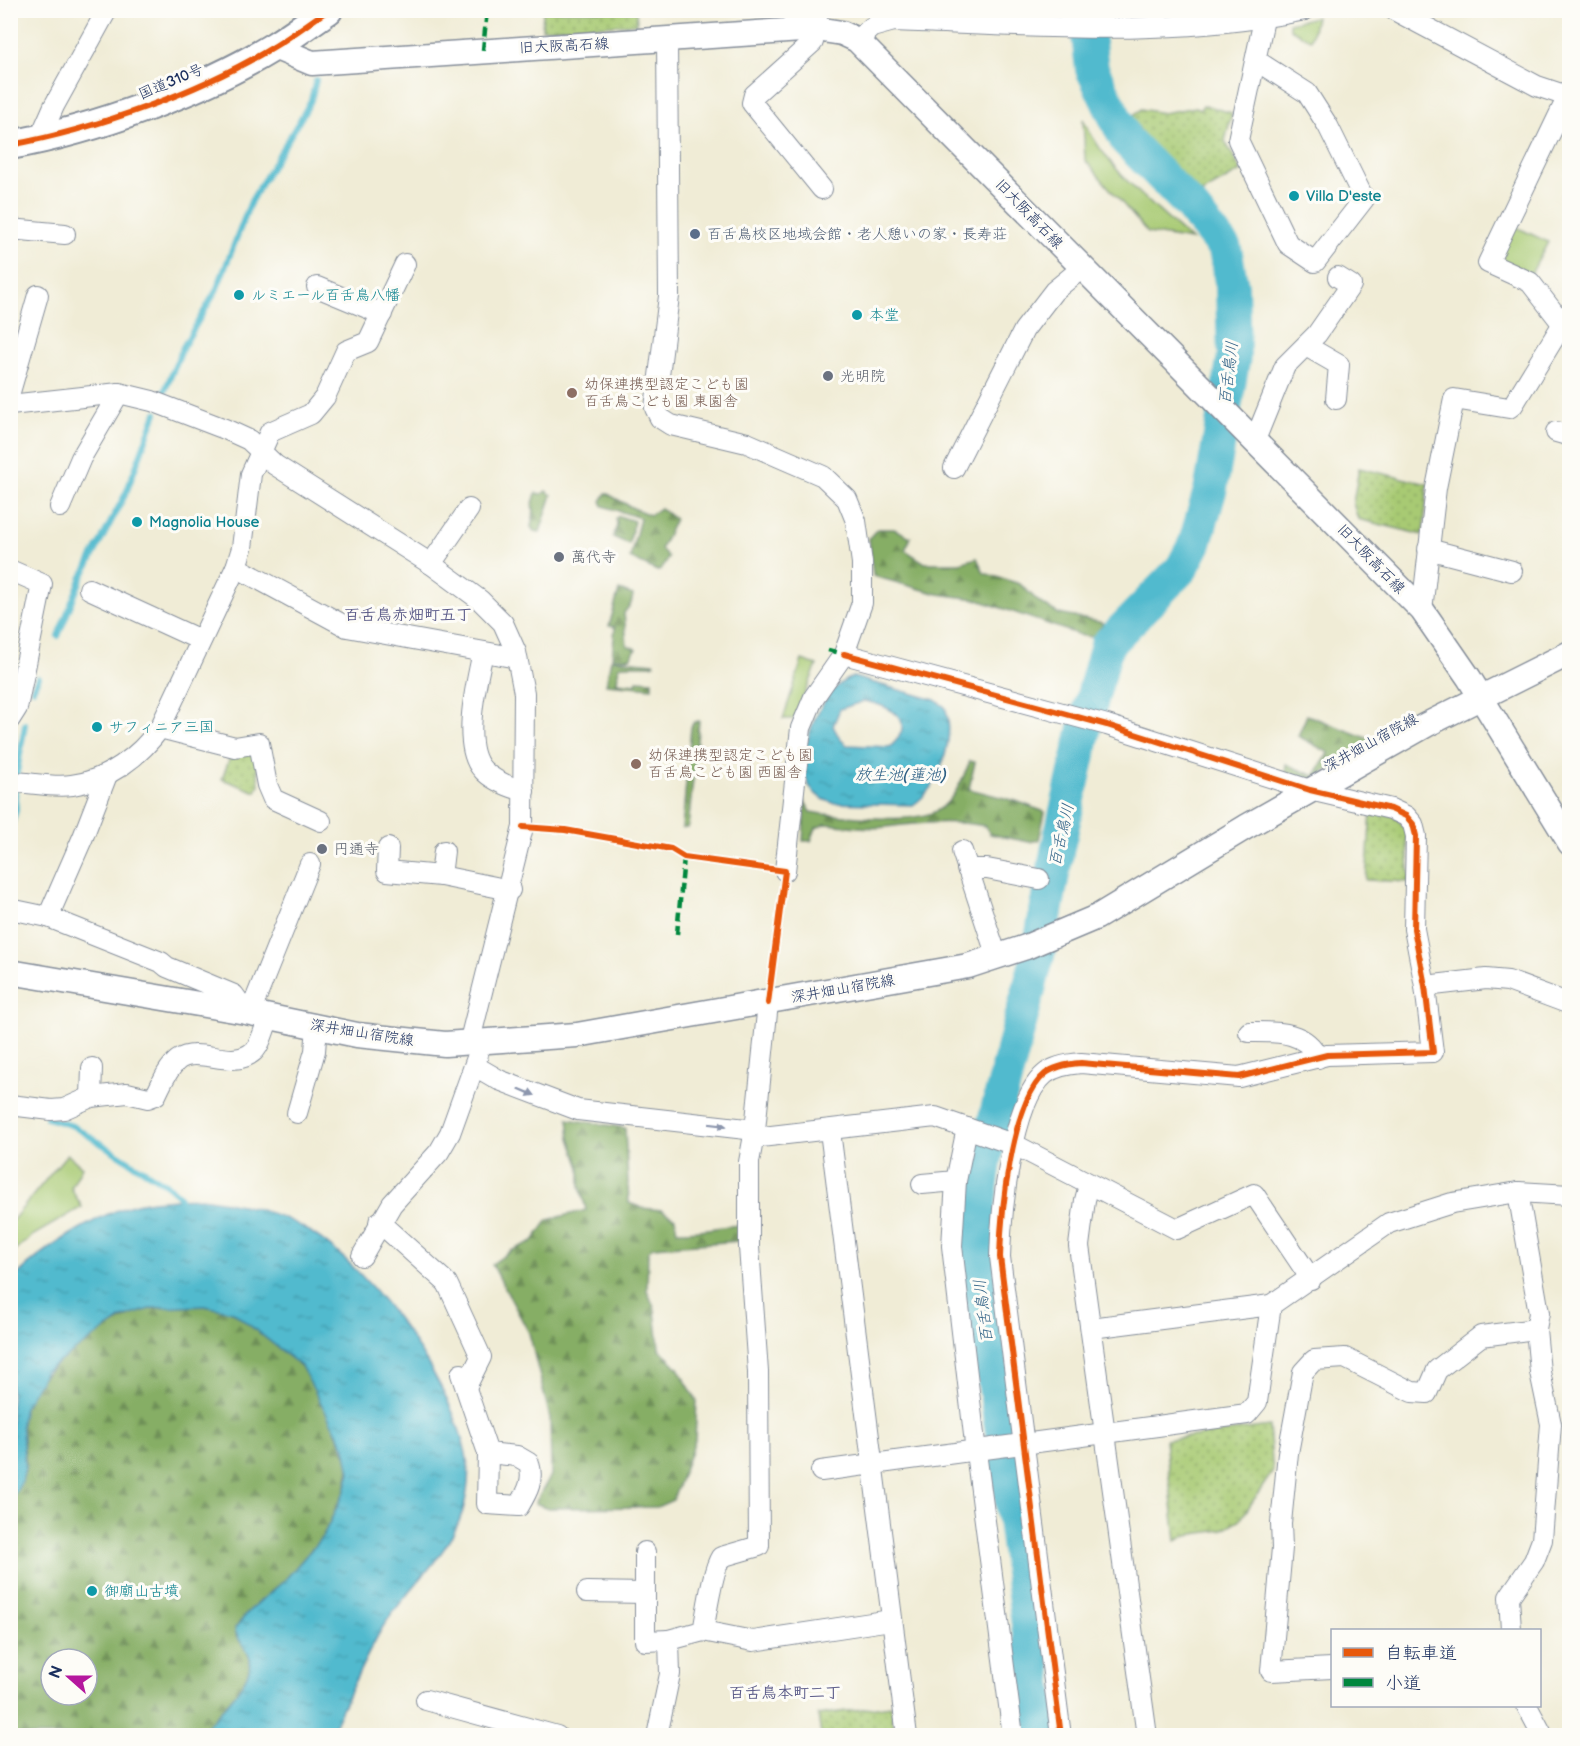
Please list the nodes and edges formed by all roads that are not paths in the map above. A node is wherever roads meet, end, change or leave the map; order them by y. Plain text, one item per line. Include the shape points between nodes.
1 (108, 10) edge
2 (328, 10) edge
3 (1305, 10) edge
4 (1394, 10) edge
5 (1265, 15) edge
6 (817, 20) edge
7 (667, 38) junction
8 (857, 40) junction
9 (274, 47) junction
10 (1257, 61) junction
11 (1568, 94) edge
12 (39, 140) junction
13 (10, 145) edge
14 (822, 189) dead end
15 (10, 229) edge
16 (65, 234) dead end
17 (405, 264) dead end
18 (1083, 268) junction
19 (1338, 277) dead end
20 (316, 286) dead end
21 (38, 295) dead end
22 (382, 314) junction
23 (1567, 323) edge
24 (1306, 346) junction
25 (10, 392) edge
26 (119, 393) junction
27 (1336, 399) dead end
28 (10, 405) edge
29 (1255, 440) junction
30 (261, 452) junction
31 (954, 468) dead end
32 (60, 507) dead end
33 (469, 509) dead end
34 (1428, 549) junction
35 (431, 564) junction
36 (236, 567) junction
37 (10, 570) edge
38 (1512, 571) dead end
39 (89, 589) dead end
40 (1422, 610) junction
41 (200, 640) junction
42 (483, 652) junction
43 (1569, 653) edge
44 (844, 654) junction
45 (517, 658) junction
46 (1479, 698) junction
47 (10, 719) edge
48 (160, 728) junction
49 (107, 774) junction
50 (10, 782) edge
51 (1310, 790) junction
52 (524, 791) junction
53 (321, 821) dead end
54 (1569, 843) edge
55 (388, 849) dead end
56 (444, 851) dead end
57 (310, 864) dead end
58 (785, 871) dead end
59 (441, 876) junction
60 (1039, 879) dead end
61 (510, 890) junction
62 (10, 909) edge
63 (48, 917) junction
64 (997, 957) junction
65 (10, 972) edge
66 (1425, 986) junction
67 (768, 1003) junction
68 (1569, 1004) edge
69 (255, 1014) junction
70 (317, 1026) junction
71 (1249, 1032) dead end
72 (475, 1051) junction
73 (1318, 1058) junction
74 (92, 1068) dead end
75 (91, 1097) junction
76 (10, 1105) edge
77 (297, 1113) dead end
78 (970, 1129) junction
79 (830, 1131) junction
80 (754, 1134) junction
81 (1010, 1143) junction
82 (956, 1181) junction
83 (922, 1184) dead end
84 (1089, 1185) junction
85 (1518, 1192) junction
86 (1569, 1195) edge
87 (379, 1222) junction
88 (362, 1256) dead end
89 (1311, 1279) junction
90 (1271, 1305) junction
91 (1091, 1328) junction
92 (1536, 1329) junction
93 (1106, 1432) junction
94 (1020, 1446) junction
95 (980, 1452) junction
96 (488, 1453) dead end
97 (874, 1464) junction
98 (822, 1471) dead end
99 (645, 1552) dead end
100 (587, 1592) dead end
101 (645, 1593) junction
102 (891, 1620) junction
103 (1510, 1629) edge
104 (703, 1631) junction
105 (669, 1640) junction
106 (1331, 1668) edge
107 (426, 1700) dead end
108 (1528, 1707) edge
109 (557, 1736) edge
110 (657, 1736) edge
111 (907, 1736) edge
112 (1013, 1736) edge
113 (1061, 1736) edge
114 (1147, 1736) edge
115 (1543, 1736) edge

1 - 12 street
2 - 9 highway, 国道310号
3 - 5 street
4 - 11 street via 1538,86
5 - 8 street via 1201,26 894,21 872,27
5 - 10 street
6 - 7 main road, 旧大阪高石線
6 - 8 main road, 旧大阪高石線
6 - 14 street via 813,42 754,95 752,103
7 - 9 main road, 旧大阪高石線 via 312,63
7 - 44 street via 669,296 655,408 660,418 671,425 747,443 823,476 847,499 856,521 862,603
8 - 18 main road, 旧大阪高石線
9 - 12 highway, 国道310号 via 145,106
10 - 10 street via 1307,93 1364,199 1316,262 1288,244 1238,140
11 - 23 street via 1488,263 1530,282
12 - 13 highway, 国道310号
15 - 16 street
17 - 22 street
18 - 29 main road, 旧大阪高石線
18 - 31 street via 1054,291 1024,330
19 - 24 street via 1351,285
20 - 22 street
21 - 25 street
22 - 30 street via 368,342 346,351 325,397 311,414 270,432
23 - 34 street via 1509,408 1454,399
24 - 27 street via 1339,365
24 - 29 street via 1285,366
26 - 28 street
26 - 30 street via 195,416 249,440
26 - 32 street via 81,458
29 - 40 main road, 旧大阪高石線
30 - 35 street via 275,465
30 - 36 street via 251,474
33 - 35 street
34 - 38 street
34 - 40 street
35 - 45 street via 480,600 503,623
36 - 41 street
36 - 42 street via 347,627
37 - 47 street via 42,584 17,708
39 - 41 street
40 - 46 main road, 旧大阪高石線
41 - 48 street
42 - 45 street
42 - 52 street via 471,707 477,761 491,776
43 - 46 main road, 深井畑山宿院線
44 - 51 street via 1096,721
44 - 58 street via 814,697 801,728
45 - 52 street via 525,715
46 - 51 main road, 深井畑山宿院線
46 - 54 main road, 旧大阪高石線
48 - 49 street via 130,760
48 - 53 street via 220,745 259,743 273,799
49 - 50 street via 70,785
49 - 63 street
51 - 64 main road, 深井畑山宿院線 via 1108,911
51 - 66 street via 1391,809 1413,824 1414,929
52 - 61 street via 523,827
55 - 59 street via 387,871
56 - 59 street
57 - 69 street
59 - 61 street
60 - 64 street via 987,869 965,860
61 - 72 street
62 - 63 street
63 - 69 street via 234,995
64 - 67 main road, 深井畑山宿院線 via 969,966
65 - 69 main road, 深井畑山宿院線
66 - 68 street via 1508,981
66 - 73 street via 1433,1052
67 - 72 main road, 深井畑山宿院線
67 - 80 street
69 - 70 main road, 深井畑山宿院線
69 - 75 street via 255,1050 242,1058 180,1059 168,1070 156,1095 148,1098 128,1093
70 - 72 main road, 深井畑山宿院線
70 - 77 street via 315,1052
71 - 73 street via 1285,1032 1314,1048
72 -> 80 street via 498,1080 578,1110
72 - 87 street via 450,1133 439,1152
73 - 81 street via 1239,1077 1093,1062 1056,1068 1033,1090
74 - 75 street
75 - 76 street via 64,1109
78 - 79 street via 935,1117
78 - 81 street
78 - 82 street
79 - 80 street
79 - 97 street
80 - 104 street via 749,1162 749,1247 758,1371 759,1546 721,1557 714,1570
81 - 84 street
81 - 94 street via 1000,1257
82 - 83 street
82 - 95 street via 952,1246
84 - 89 street via 1177,1229 1254,1194
84 - 91 street via 1079,1246
85 - 86 street
85 - 89 street via 1452,1203 1389,1223
85 - 92 street via 1539,1313
87 - 88 street
87 - 96 street via 447,1284 481,1357 464,1381
89 - 90 street
90 - 91 street
90 - 93 street via 1257,1402 1247,1414
91 - 93 street
92 - 103 street via 1551,1424 1542,1540 1534,1560 1509,1597
92 - 106 street via 1481,1336 1437,1370 1427,1393 1420,1395 1345,1358 1314,1360 1303,1372 1286,1476 1272,1671
93 - 94 street
93 - 114 street
94 - 95 street
94 - 113 street
95 - 97 street
95 - 112 street
97 - 98 street
97 - 102 street
99 - 101 street
100 - 101 street
101 - 105 street via 645,1641
102 - 104 street via 753,1641
102 - 111 street
104 - 105 street
105 - 110 street via 670,1674
107 - 109 street
108 - 115 street

